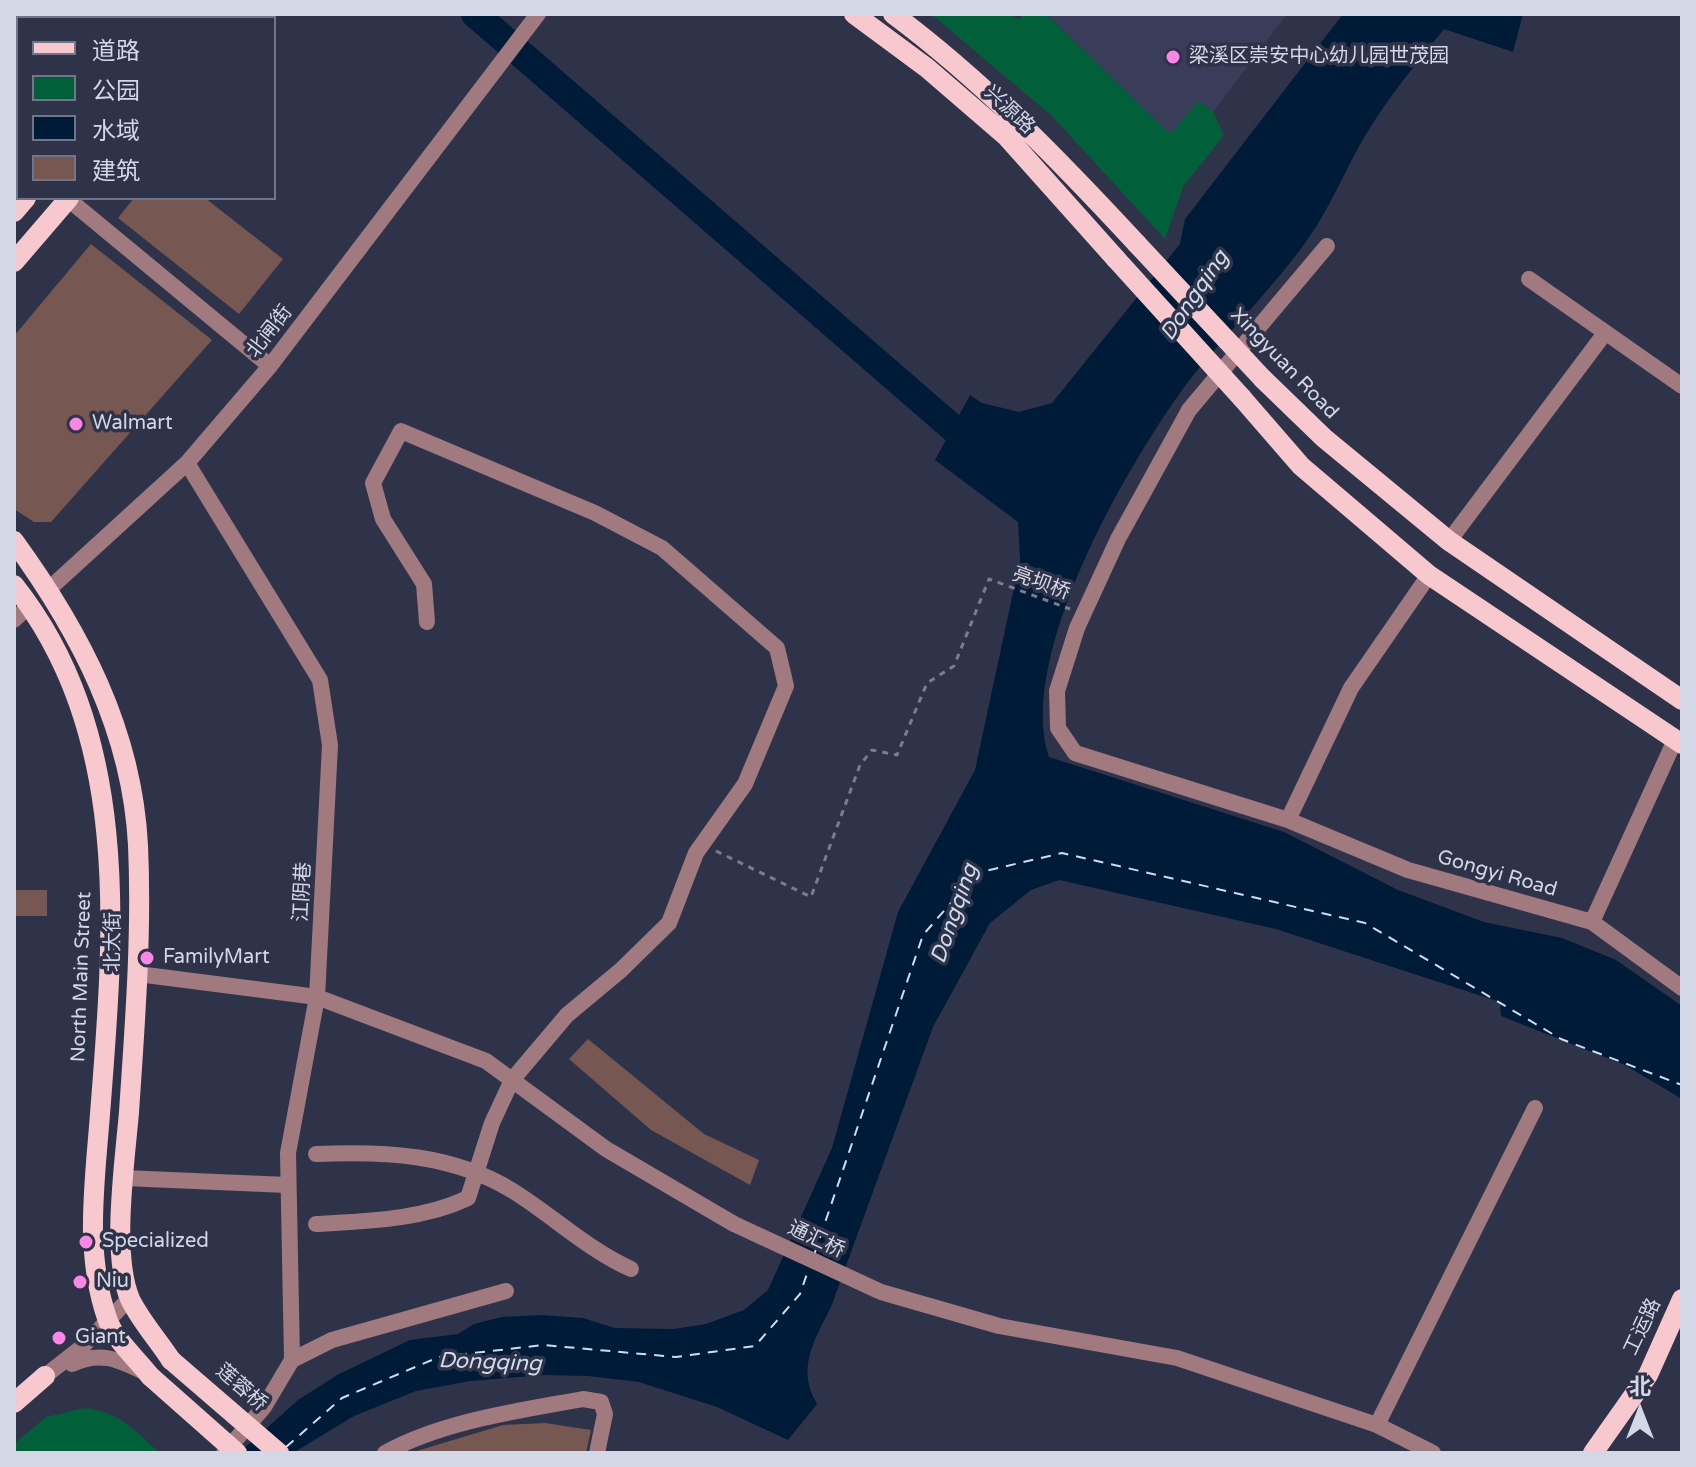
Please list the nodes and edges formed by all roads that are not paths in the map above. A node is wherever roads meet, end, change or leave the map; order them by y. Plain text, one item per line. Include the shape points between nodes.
1 (538, 14) edge
2 (854, 14) edge
3 (893, 14) edge
4 (68, 200) edge
5 (70, 200) edge
6 (1327, 246) dead end
7 (14, 262) edge
8 (1529, 279) dead end
9 (1605, 333) junction
10 (270, 366) junction
11 (1682, 386) edge
12 (187, 463) junction
13 (14, 541) edge
14 (1449, 541) junction
15 (1429, 575) junction
16 (14, 585) edge
17 (49, 589) junction
18 (30, 605) junction
19 (14, 620) edge
20 (427, 622) dead end
21 (1682, 700) edge
22 (1678, 742) edge
23 (1288, 820) junction
24 (1592, 922) junction
25 (138, 974) junction
26 (1682, 988) edge
27 (317, 997) junction
28 (512, 1080) junction
29 (1535, 1108) dead end
30 (316, 1154) dead end
31 (477, 1171) junction
32 (124, 1178) junction
33 (287, 1185) junction
34 (316, 1224) dead end
35 (631, 1269) dead end
36 (506, 1291) dead end
37 (130, 1298) junction
38 (1682, 1299) edge
39 (108, 1322) junction
40 (171, 1360) joint
41 (292, 1360) junction
42 (45, 1376) junction
43 (150, 1376) junction
44 (14, 1403) edge
45 (1377, 1425) junction
46 (224, 1453) edge
47 (237, 1453) edge
48 (279, 1453) edge
49 (385, 1453) edge
50 (597, 1453) edge
51 (1433, 1453) edge
52 (1593, 1453) edge

1 - 10 street, 北闸街
2 - 15 main road, 兴源路, bridge via 1007,137 1301,466
3 - 14 main road, Xingyuan Road, bridge via 1054,154 1324,438
4 - 7 main road
5 - 10 street
6 - 23 street, Gongyi Road via 1189,410 1118,539 1083,615 1057,691 1058,728 1075,753
8 - 9 street
9 - 11 street
9 - 14 street
10 - 12 street, 北闸街
12 - 17 street, 北闸街
12 - 27 street, 江阴巷 via 320,680 330,745
13 - 17 main road, 北大街
14 - 21 main road, Xingyuan Road
15 - 22 main road
15 - 23 street via 1351,688
16 - 18 main road, North Main Street
17 - 25 main road, 北大街 via 110,704 127,763 138,843
18 - 19 street
18 - 39 main road, North Main Street via 73,684 95,755 109,837 110,992 91,1234
20 - 28 street via 424,584 383,519 373,483 401,431 595,513 662,548 777,648 786,686 745,784 702,844 669,923 567,1015
22 - 24 street
23 - 24 street, Gongyi Road via 1408,870
24 - 26 street, Gongyi Road
25 - 27 street, 通汇桥
25 - 32 main road, 北大街
27 - 28 street, 通汇桥 via 486,1061
27 - 33 street, 江阴巷 via 288,1153
28 - 31 street
28 - 45 street, 通汇桥 via 606,1149 734,1224 881,1292 999,1326 1177,1358
29 - 45 street
30 - 31 street via 424,1157
31 - 34 street via 468,1198 445,1209
31 - 35 street
32 - 33 street
32 - 37 main road, 北大街 via 121,1249
33 - 41 street, 江阴巷
36 - 41 street via 332,1340
37 - 39 street
37 - 40 main road, 北大街
38 - 52 main road, 工运路 via 1648,1375
39 - 42 street
39 - 43 main road, North Main Street
40 - 48 main road, 莲蓉桥, bridge
41 - 46 street via 264,1407
42 - 43 street via 90,1356 113,1357
42 - 44 main road
43 - 47 main road, bridge
45 - 51 street, 通汇桥
49 - 50 street via 445,1429 583,1399 601,1402 605,1414

